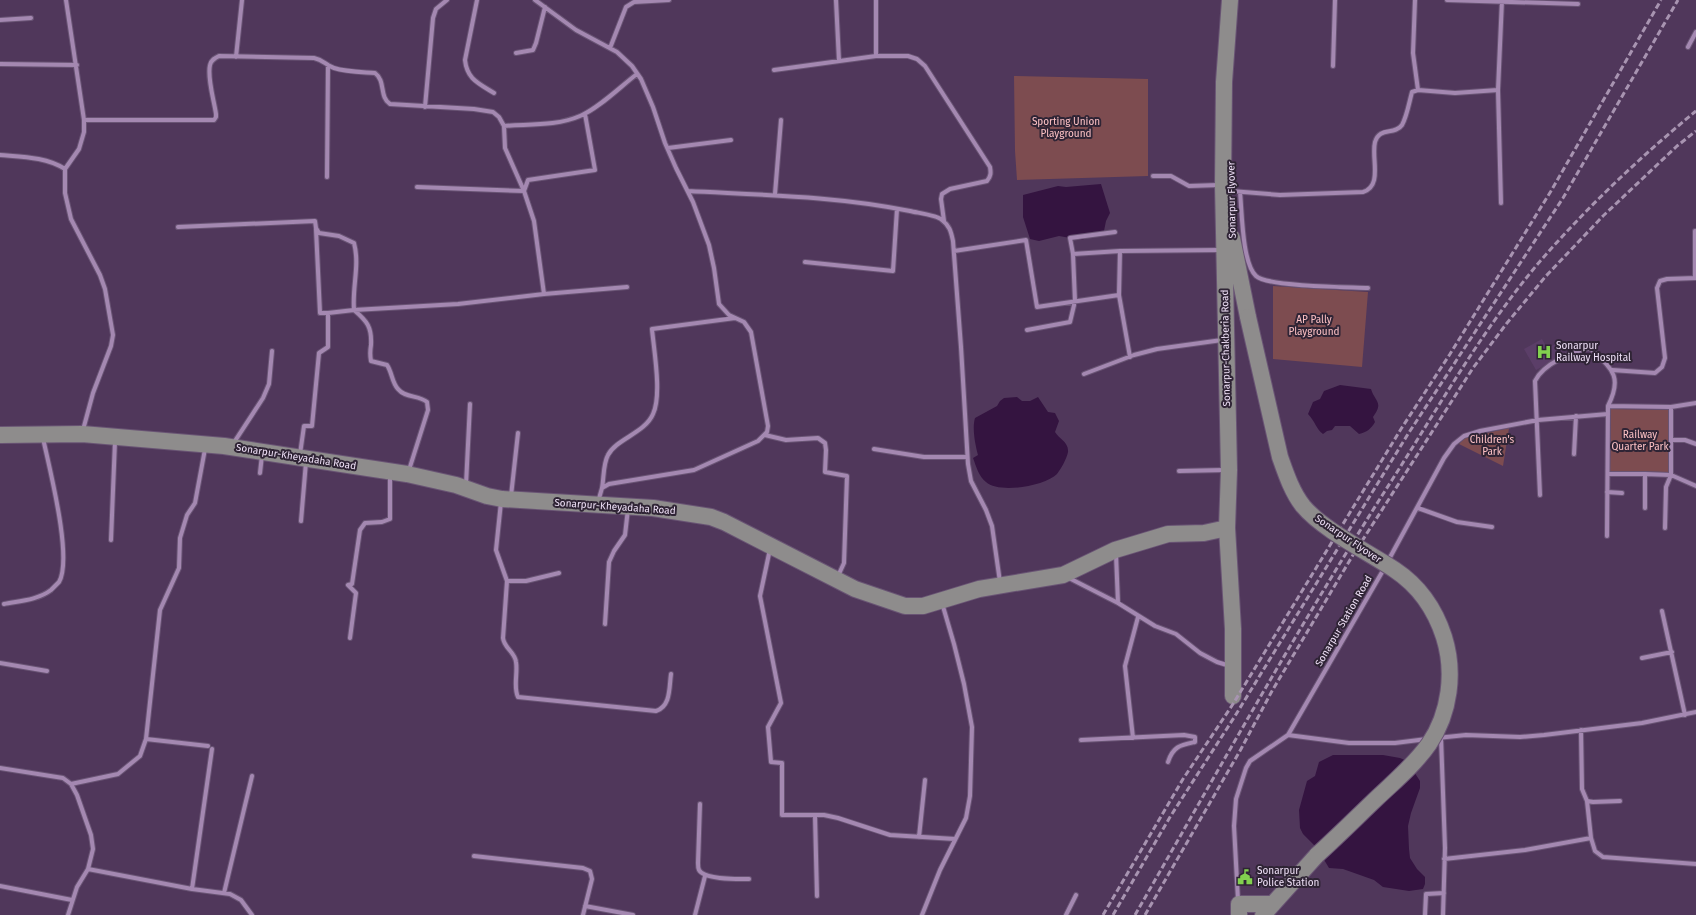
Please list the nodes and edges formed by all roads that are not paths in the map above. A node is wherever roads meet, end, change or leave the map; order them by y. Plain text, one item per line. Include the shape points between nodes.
1 (66, 0) edge
2 (242, 0) edge
3 (447, 0) edge
4 (477, 0) edge
5 (535, 0) edge
6 (669, 0) edge
7 (836, 0) edge
8 (876, 0) edge
9 (1230, 0) edge
10 (1335, 0) edge
11 (1415, 0) edge
12 (1447, 0) edge
13 (1502, 1) edge
14 (1578, 4) dead end
15 (545, 7) junction
16 (31, 18) dead end
17 (0, 20) edge
18 (1696, 32) edge
19 (1688, 47) dead end
20 (610, 48) junction
21 (516, 53) dead end
22 (876, 56) junction
23 (236, 57) junction
24 (839, 61) junction
25 (0, 64) edge
26 (77, 64) junction
27 (328, 65) junction
28 (1333, 66) dead end
29 (774, 70) dead end
30 (637, 74) junction
31 (1418, 90) junction
32 (1498, 90) junction
33 (494, 93) dead end
34 (425, 106) junction
35 (585, 114) junction
36 (84, 120) junction
37 (781, 120) dead end
38 (504, 126) junction
39 (731, 140) dead end
40 (668, 148) junction
41 (0, 155) edge
42 (65, 169) junction
43 (1153, 176) dead end
44 (328, 177) dead end
45 (417, 187) dead end
46 (1231, 189) junction
47 (524, 191) junction
48 (688, 191) junction
49 (775, 194) junction
50 (1501, 203) dead end
51 (897, 209) junction
52 (944, 221) junction
53 (178, 227) dead end
54 (316, 228) junction
55 (1695, 231) edge
56 (1115, 232) dead end
57 (1120, 250) junction
58 (1224, 250) junction
59 (954, 251) junction
60 (1073, 254) junction
61 (805, 262) dead end
62 (1696, 278) edge
63 (627, 287) dead end
64 (1368, 288) dead end
65 (544, 294) junction
66 (1119, 295) junction
67 (1075, 301) junction
68 (354, 310) junction
69 (328, 313) junction
70 (735, 318) junction
71 (1027, 330) dead end
72 (1226, 339) junction
73 (272, 351) dead end
74 (1130, 357) junction
75 (1612, 370) junction
76 (1084, 374) dead end
77 (1696, 403) edge
78 (470, 404) dead end
79 (1608, 406) junction
80 (1672, 407) junction
81 (1608, 414) junction
82 (1576, 416) junction
83 (1538, 420) junction
84 (518, 433) dead end
85 (43, 434) junction
86 (82, 434) junction
87 (0, 435) edge
88 (765, 435) junction
89 (115, 437) junction
90 (1671, 440) junction
91 (1696, 444) edge
92 (205, 445) junction
93 (230, 448) junction
94 (874, 449) dead end
95 (263, 452) junction
96 (1574, 454) dead end
97 (967, 457) junction
98 (303, 459) junction
99 (1229, 470) junction
100 (1179, 471) dead end
101 (390, 472) junction
102 (260, 473) dead end
103 (407, 474) junction
104 (1608, 474) junction
105 (1645, 474) junction
106 (1671, 475) junction
107 (1696, 486) edge
108 (602, 488) junction
109 (466, 489) junction
110 (1607, 492) junction
111 (1622, 493) dead end
112 (1540, 494) dead end
113 (506, 500) junction
114 (598, 505) junction
115 (629, 507) junction
116 (1418, 508) junction
117 (1645, 508) dead end
118 (301, 521) dead end
119 (1492, 527) dead end
120 (1228, 528) junction
121 (1665, 528) dead end
122 (1607, 536) dead end
123 (111, 540) dead end
124 (771, 546) junction
125 (1115, 550) junction
126 (558, 573) dead end
127 (1063, 575) junction
128 (837, 580) junction
129 (507, 581) junction
130 (1001, 586) junction
131 (941, 602) junction
132 (4, 604) dead end
133 (1118, 604) junction
134 (1662, 611) dead end
135 (1138, 617) junction
136 (605, 624) dead end
137 (350, 638) dead end
138 (1672, 652) junction
139 (1642, 658) dead end
140 (0, 663) edge
141 (1233, 666) junction
142 (47, 671) dead end
143 (671, 674) dead end
144 (1233, 696) dead end
145 (1696, 712) edge
146 (1685, 715) junction
147 (1581, 730) junction
148 (1288, 735) junction
149 (1441, 737) junction
150 (1132, 738) junction
151 (146, 739) junction
152 (1081, 740) dead end
153 (208, 746) dead end
154 (212, 749) dead end
155 (1168, 762) dead end
156 (0, 768) edge
157 (252, 776) dead end
158 (925, 780) dead end
159 (71, 784) junction
160 (1587, 801) junction
161 (1620, 801) dead end
162 (700, 804) dead end
163 (815, 815) junction
164 (919, 837) junction
165 (1591, 838) junction
166 (955, 839) junction
167 (474, 856) dead end
168 (1444, 859) junction
169 (1696, 864) edge
170 (88, 869) junction
171 (705, 876) junction
172 (749, 879) dead end
173 (0, 886) edge
174 (192, 888) junction
175 (224, 893) junction
176 (1444, 893) junction
177 (1076, 895) dead end
178 (817, 896) dead end
179 (72, 900) junction
180 (585, 906) junction
181 (1268, 909) edge
182 (1239, 910) edge
183 (68, 915) edge
184 (252, 915) edge
185 (583, 915) edge
186 (633, 915) edge
187 (695, 915) edge
188 (922, 915) edge
189 (1066, 915) edge
190 (1425, 915) edge
191 (1444, 915) edge

1 - 26 street
2 - 23 street
3 - 34 street via 436,9 433,18
4 - 33 street via 464,60 471,78
5 - 15 street
6 - 20 street via 634,2 626,7
7 - 24 street
8 - 22 street
9 - 46 main road, Sonarpur Flyover via 1225,48 1224,97 1231,137
10 - 28 street
11 - 31 street via 1413,53
12 - 13 street
13 - 14 street
13 - 32 street
15 - 20 street via 580,33
15 - 21 street via 533,50
16 - 17 street
18 - 19 street
20 - 30 street via 626,60
22 - 24 street
22 - 52 street via 908,56 925,66 990,167 990,177 987,180 950,189 942,194
23 - 27 street via 314,58
23 - 36 street via 219,56 210,65 216,114 214,120
24 - 29 street
25 - 26 street
26 - 36 street
27 - 34 street via 375,73 380,78 384,97 390,104
27 - 44 street
30 - 35 street
30 - 40 street via 654,107
31 - 32 street via 1455,93
31 - 46 street via 1412,92 1401,126 1395,130 1381,132 1377,137 1375,179 1370,190 1280,195
32 - 50 street
34 - 38 street via 493,112
35 - 38 street via 564,122
35 - 47 street via 595,170 528,180
36 - 42 street via 84,132 79,149
37 - 49 street
38 - 47 street via 505,148
39 - 40 street
40 - 48 street
41 - 42 street via 46,160
42 - 86 street via 67,205 71,219 105,289 112,335 111,346 93,392
43 - 46 street via 1171,176 1189,186
45 - 47 street
46 - 58 main road, Sonarpur-Chakberia Road
46 - 64 street via 1244,245 1255,276 1273,283
46 - 181 main road, Sonarpur Flyover, bridge via 1232,243 1286,477 1303,506 1316,519 1396,570 1415,586 1441,626 1449,656 1450,679 1445,709 1439,726 1419,757 1317,855
47 - 65 street via 534,221
48 - 49 street
48 - 70 street via 709,245 719,304 725,312
49 - 51 street via 853,201
51 - 52 street
51 - 61 street via 893,271
52 - 59 street via 951,229
53 - 54 street via 315,221
54 - 68 street via 319,233 340,236 354,243 357,264
54 - 69 street via 320,313
55 - 62 street
56 - 60 street via 1070,238
57 - 58 street
57 - 60 street
57 - 66 street
58 - 72 main road, Sonarpur-Chakberia Road
59 - 67 street via 1026,240 1037,307
59 - 97 street
60 - 67 street
62 - 75 street via 1660,281 1657,288 1665,358 1662,367 1655,373
63 - 65 street
65 - 68 street via 458,304
66 - 67 street
66 - 74 street
67 - 71 street via 1070,322
68 - 69 street
68 - 103 street via 366,321 371,331 371,361 388,365 398,390 403,394 423,398 427,402 428,410
69 - 98 street via 328,347 319,353 312,426 304,426
70 - 88 street via 744,322 751,332 768,426
70 - 108 street via 652,329 656,407 653,416 644,426 608,455
72 - 74 street via 1158,349
72 - 99 main road, Sonarpur-Chakberia Road
73 - 93 street via 269,384
74 - 76 street
75 - 79 street via 1615,393
75 - 83 street via 1590,348 1553,363 1538,375 1535,381
77 - 80 street
78 - 109 street
79 - 80 street
79 - 81 street
80 - 90 street
81 - 82 street, Sonarpur Station Road
81 - 104 street
82 - 83 street, Sonarpur Station Road
82 - 96 street
83 - 112 street
83 - 116 street, Sonarpur Station Road via 1464,436 1454,444 1444,458
84 - 113 street
85 - 86 main road, Sonarpur-Kheyadaha Road
85 - 87 main road, Sonarpur-Kheyadaha Road
85 - 132 street via 63,538 64,558 60,581 40,596
86 - 89 main road, Sonarpur-Kheyadaha Road
88 - 108 street via 758,441 694,470 609,484
88 - 128 street via 786,440 818,438 825,443 825,472 847,476 844,563
89 - 92 main road, Sonarpur-Kheyadaha Road
89 - 123 street
90 - 91 street via 1685,440
90 - 106 street
92 - 93 main road, Sonarpur-Kheyadaha Road
92 - 151 street via 195,503 187,515 180,538 179,568 160,610
93 - 95 main road, Sonarpur-Kheyadaha Road
94 - 97 street via 924,456
95 - 98 main road, Sonarpur-Kheyadaha Road
95 - 102 street
97 - 130 street via 971,481 992,526
98 - 101 main road, Sonarpur-Kheyadaha Road
98 - 118 street
99 - 100 street
99 - 120 main road, Sonarpur-Chakberia Road
101 - 103 main road, Sonarpur-Kheyadaha Road
101 - 137 street via 390,519 365,523 360,530 352,584 348,585 356,593
103 - 109 main road, Sonarpur-Kheyadaha Road
104 - 105 street
104 - 110 street
105 - 106 street
105 - 117 street
106 - 107 street
106 - 121 street via 1666,486
108 - 114 street
109 - 113 main road, Sonarpur-Kheyadaha Road
110 - 111 street
110 - 122 street
113 - 114 main road, Sonarpur-Kheyadaha Road
113 - 129 street via 496,550
114 - 115 main road, Sonarpur-Kheyadaha Road
115 - 124 main road, Sonarpur-Kheyadaha Road via 711,517
115 - 136 street via 625,535 609,562
116 - 119 street via 1456,522
116 - 148 street, Sonarpur Station Road
120 - 125 main road, Sonarpur-Kheyadaha Road via 1204,533 1168,534
120 - 141 main road, Sonarpur-Chakberia Road
124 - 128 main road, Sonarpur-Kheyadaha Road
124 - 163 street via 760,596 781,703 768,727 771,762 782,763 782,815
125 - 127 main road, Sonarpur-Kheyadaha Road
125 - 133 street
126 - 129 street via 526,581
127 - 130 main road, Sonarpur-Kheyadaha Road
127 - 133 street
128 - 131 main road, Sonarpur-Kheyadaha Road via 905,606
129 - 143 street via 503,638 515,658 518,697 656,711 663,709 667,702
130 - 131 main road, Sonarpur-Kheyadaha Road via 972,591
131 - 166 street via 964,684 972,727 970,796 966,818
133 - 135 street
134 - 138 street
135 - 141 street via 1176,634 1200,653 1217,662
135 - 150 street via 1125,666
138 - 139 street
138 - 146 street
140 - 142 street
141 - 144 main road, Sonarpur-Chakberia Road
145 - 146 street
146 - 147 street
147 - 149 street via 1520,737
147 - 160 street via 1582,789
148 - 149 street via 1349,743 1395,743
148 - 182 street, Sonarpur Station Road via 1250,761 1241,781 1236,799 1234,826
149 - 168 street
150 - 152 street
150 - 155 street via 1184,735 1195,737 1195,742 1180,745 1171,753
151 - 153 street
151 - 159 street via 140,756 118,774
154 - 174 street
156 - 159 street via 52,775
157 - 175 street
158 - 164 street
159 - 170 street via 78,795 91,835 93,849
160 - 161 street
160 - 165 street
162 - 171 street via 698,863 699,870
163 - 164 street via 838,818 890,835
163 - 178 street
164 - 166 street
165 - 168 street via 1525,850
165 - 169 street via 1595,851 1602,857
166 - 188 street
167 - 180 street via 583,868 590,871 592,879
168 - 176 street
170 - 174 street
170 - 179 street
171 - 172 street
171 - 187 street
173 - 179 street
174 - 175 street
175 - 184 street via 241,900
176 - 190 street via 1426,894
176 - 191 street
177 - 189 street
179 - 183 street
180 - 185 street
180 - 186 street
181 - 182 main road, Sonarpur Flyover

